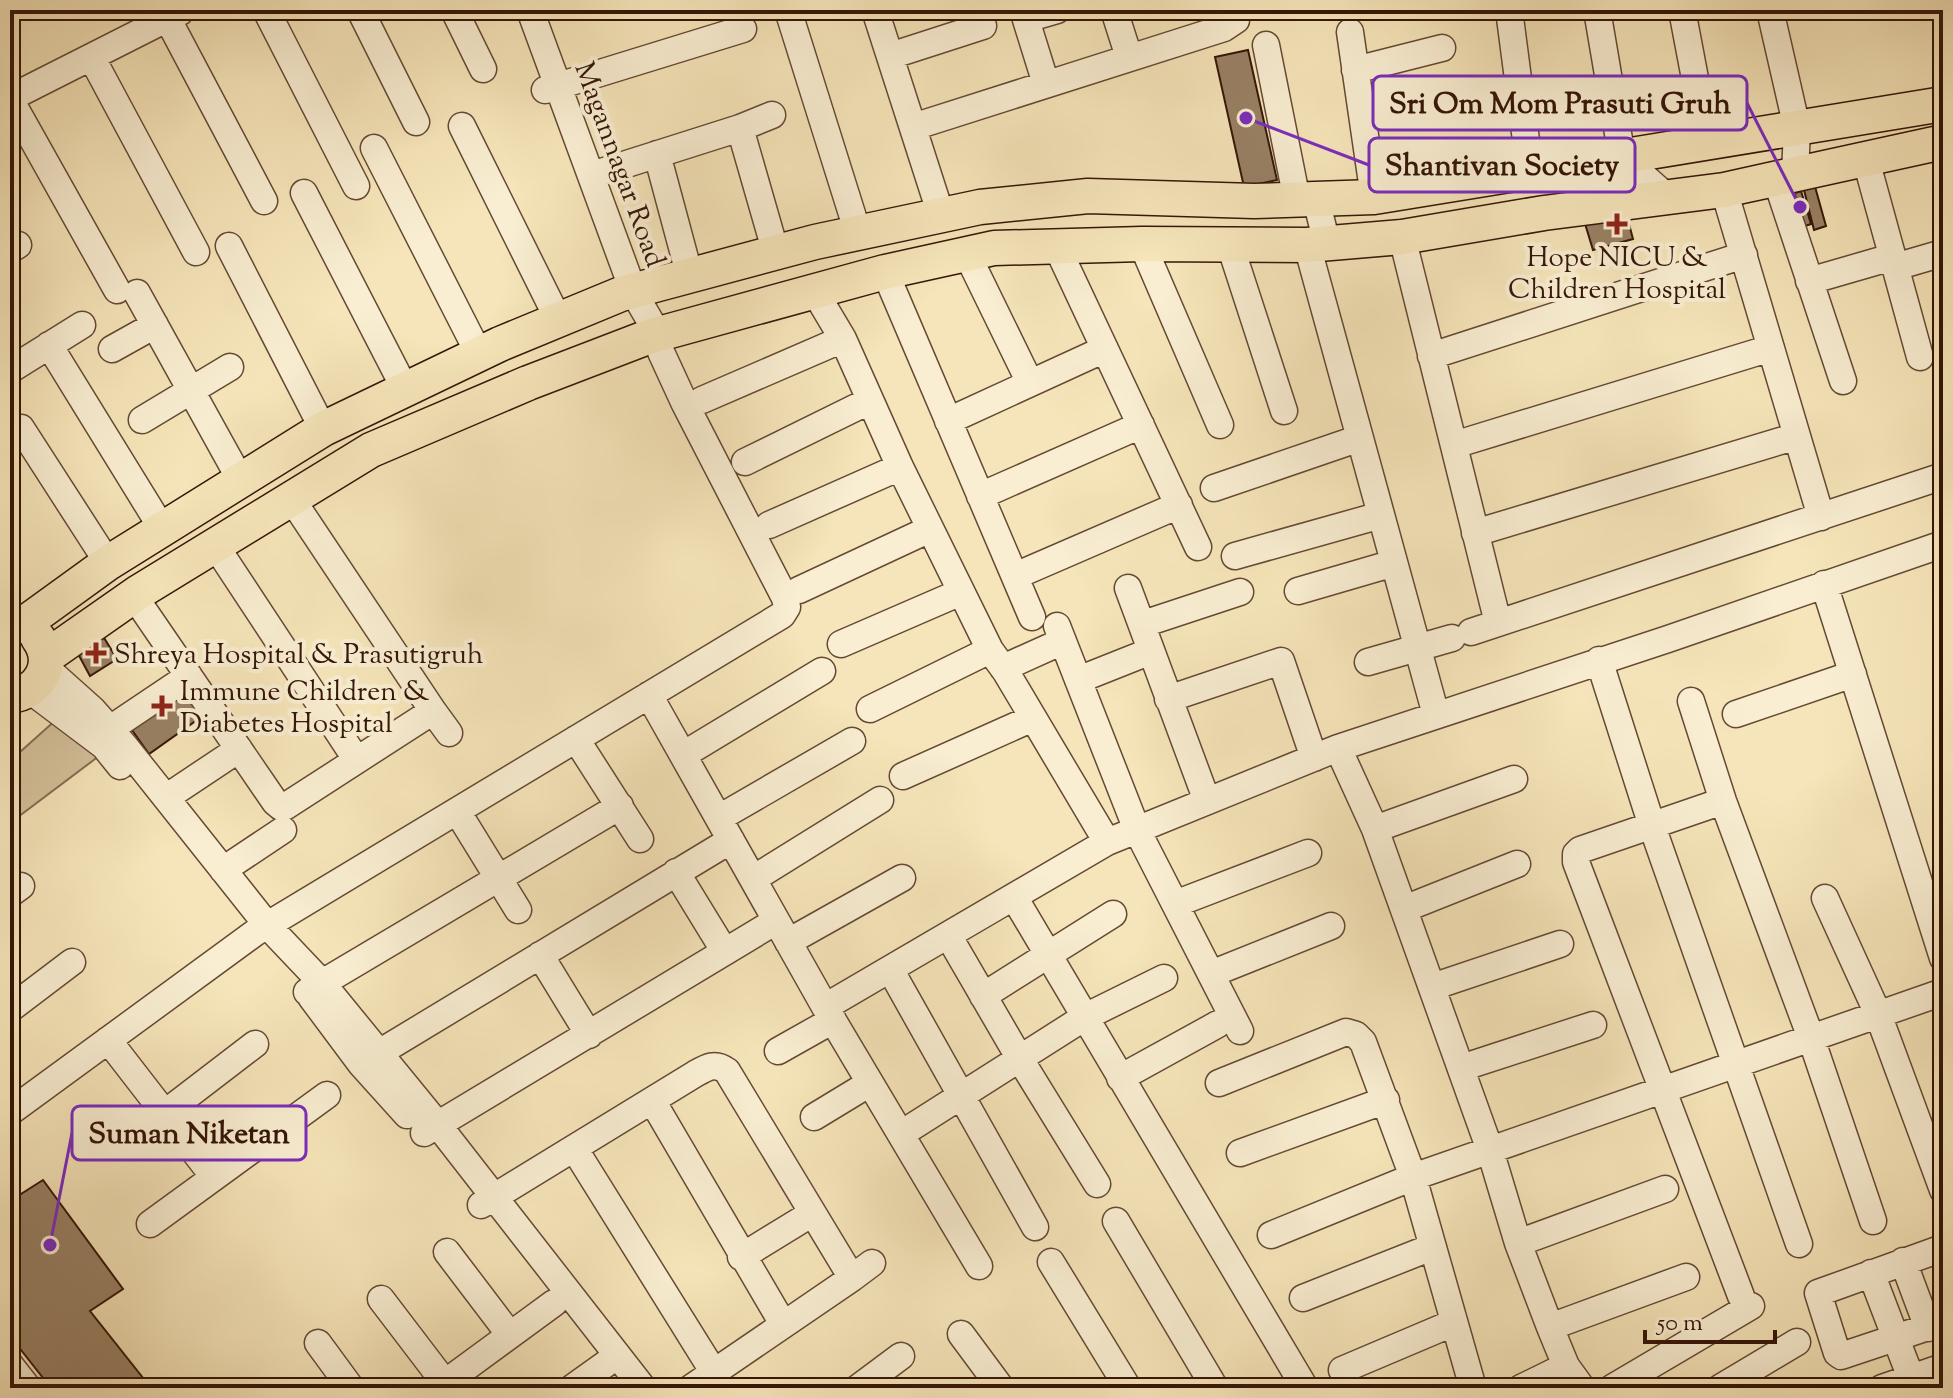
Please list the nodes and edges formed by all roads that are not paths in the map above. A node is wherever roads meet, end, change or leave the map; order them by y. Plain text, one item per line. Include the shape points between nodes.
1 (266, 10) edge
2 (360, 10) edge
3 (454, 10) edge
4 (517, 10) edge
5 (530, 10) edge
6 (788, 10) edge
7 (875, 10) edge
8 (1057, 10) edge
9 (1114, 10) edge
10 (1236, 10) edge
11 (1509, 10) edge
12 (1597, 10) edge
13 (1682, 10) edge
14 (1770, 10) edge
15 (171, 13) edge
16 (1025, 14) edge
17 (983, 26) dead end
18 (743, 29) dead end
19 (1350, 32) dead end
20 (1266, 45) dead end
21 (1442, 48) dead end
22 (890, 56) junction
23 (1129, 57) junction
24 (92, 58) junction
25 (483, 69) dead end
26 (1355, 70) junction
27 (1046, 84) junction
28 (552, 88) junction
29 (10, 99) edge
30 (1943, 104) edge
31 (772, 115) dead end
32 (416, 122) dead end
33 (462, 126) dead end
34 (913, 127) junction
35 (740, 128) junction
36 (1797, 128) junction
37 (1707, 142) junction
38 (1943, 142) edge
39 (374, 148) dead end
40 (657, 154) junction
41 (1622, 157) junction
42 (1866, 160) junction
43 (1530, 171) junction
44 (592, 175) junction
45 (1785, 177) junction
46 (356, 186) dead end
47 (1724, 190) junction
48 (304, 193) dead end
49 (1374, 197) junction
50 (1667, 197) junction
51 (1306, 200) junction
52 (264, 201) dead end
53 (941, 215) junction
54 (858, 233) junction
55 (1402, 237) junction
56 (1142, 244) junction
57 (1056, 245) junction
58 (1230, 245) junction
59 (1317, 245) junction
60 (229, 246) dead end
61 (196, 252) dead end
62 (966, 252) junction
63 (776, 253) junction
64 (1943, 253) edge
65 (1744, 255) junction
66 (1894, 262) junction
67 (885, 272) junction
68 (690, 277) junction
69 (1809, 281) junction
70 (815, 292) junction
71 (628, 294) junction
72 (558, 319) junction
73 (82, 325) dead end
74 (155, 325) junction
75 (843, 339) junction
76 (656, 342) junction
77 (49, 345) junction
78 (1771, 348) junction
79 (112, 349) dead end
80 (1105, 349) junction
81 (479, 354) junction
82 (1431, 356) junction
83 (1920, 357) dead end
84 (230, 367) dead end
85 (10, 370) edge
86 (1843, 381) dead end
87 (1030, 383) junction
88 (405, 389) junction
89 (191, 391) junction
90 (702, 400) dead end
91 (869, 401) junction
92 (1284, 411) dead end
93 (142, 420) dead end
94 (948, 421) junction
95 (1141, 425) junction
96 (1220, 425) dead end
97 (21, 428) dead end
98 (323, 429) junction
99 (1797, 436) junction
100 (1360, 438) junction
101 (1454, 445) junction
102 (745, 462) dead end
103 (900, 467) junction
104 (1943, 476) edge
105 (240, 479) junction
106 (1214, 488) dead end
107 (980, 496) junction
108 (291, 498) junction
109 (1179, 505) junction
110 (1381, 515) junction
111 (1821, 517) junction
112 (769, 525) dead end
113 (930, 529) junction
114 (163, 530) junction
115 (1475, 533) junction
116 (1943, 544) edge
117 (215, 545) junction
118 (1198, 547) dead end
119 (1235, 556) dead end
120 (113, 560) junction
121 (1394, 563) junction
122 (1015, 576) junction
123 (1824, 584) junction
124 (1128, 588) dead end
125 (799, 590) dead end
126 (1298, 591) dead end
127 (961, 592) junction
128 (1240, 592) dead end
129 (136, 594) junction
130 (1498, 623) junction
131 (1143, 624) junction
132 (15, 626) edge
133 (1050, 628) junction
134 (841, 644) dead end
135 (1417, 648) junction
136 (1151, 651) junction
137 (996, 659) junction
138 (1599, 660) junction
139 (1368, 662) dead end
140 (822, 671) dead end
141 (1853, 674) junction
142 (189, 676) junction
143 (1078, 680) junction
144 (27, 685) edge
145 (649, 695) junction
146 (1168, 699) junction
147 (1691, 701) dead end
148 (870, 709) dead end
149 (433, 711) junction
150 (1736, 714) dead end
151 (1436, 715) junction
152 (1033, 718) junction
153 (110, 729) junction
154 (449, 733) dead end
155 (576, 739) junction
156 (852, 741) dead end
157 (1338, 748) junction
158 (239, 749) junction
159 (683, 755) junction
160 (1314, 758) junction
161 (356, 759) junction
162 (903, 776) dead end
163 (1514, 779) dead end
164 (167, 797) junction
165 (880, 800) dead end
166 (1207, 801) junction
167 (1723, 801) junction
168 (620, 806) junction
169 (457, 811) junction
170 (1652, 826) junction
171 (725, 829) junction
172 (1375, 829) junction
173 (283, 830) dead end
174 (1137, 830) junction
175 (640, 839) dead end
176 (1107, 842) junction
177 (1308, 853) dead end
178 (1517, 864) dead end
179 (223, 870) junction
180 (676, 872) junction
181 (499, 878) junction
182 (902, 878) dead end
183 (753, 879) junction
184 (1014, 897) junction
185 (1825, 898) dead end
186 (1175, 904) junction
187 (1404, 909) junction
188 (518, 910) dead end
189 (1113, 914) dead end
190 (1331, 926) dead end
191 (261, 929) junction
192 (782, 931) junction
193 (948, 935) junction
194 (1560, 944) dead end
195 (725, 952) junction
196 (1047, 953) junction
197 (540, 955) junction
198 (1943, 958) edge
199 (72, 962) dead end
200 (890, 969) junction
201 (1211, 974) junction
202 (1164, 978) dead end
203 (1432, 987) junction
204 (315, 988) junction
205 (1943, 992) edge
206 (983, 996) junction
207 (10, 1009) edge
208 (829, 1014) junction
209 (1878, 1014) junction
210 (1085, 1017) junction
211 (1593, 1025) dead end
212 (589, 1035) junction
213 (1811, 1038) junction
214 (108, 1040) junction
215 (255, 1044) dead end
216 (778, 1051) dead end
217 (370, 1059) junction
218 (1020, 1059) junction
219 (1736, 1064) junction
220 (1461, 1068) junction
221 (1120, 1078) junction
222 (870, 1083) junction
223 (1219, 1083) dead end
224 (1663, 1090) junction
225 (327, 1095) dead end
226 (962, 1097) junction
227 (1386, 1100) junction
228 (653, 1102) junction
229 (10, 1112) edge
230 (165, 1113) junction
231 (814, 1117) dead end
232 (431, 1129) junction
233 (901, 1134) junction
234 (574, 1148) junction
235 (1490, 1150) junction
236 (1240, 1153) dead end
237 (214, 1177) junction
238 (1413, 1177) junction
239 (1097, 1184) dead end
240 (1665, 1189) dead end
241 (1943, 1190) edge
242 (487, 1202) junction
243 (811, 1214) junction
244 (1116, 1221) dead end
245 (1873, 1221) dead end
246 (150, 1224) dead end
247 (1035, 1227) dead end
248 (1271, 1235) dead end
249 (1518, 1243) junction
250 (1799, 1244) dead end
251 (1432, 1247) junction
252 (1943, 1248) edge
253 (447, 1252) dead end
254 (741, 1257) junction
255 (1903, 1261) junction
256 (1051, 1262) dead end
257 (979, 1266) dead end
258 (1871, 1273) junction
259 (1686, 1277) dead end
260 (1303, 1298) dead end
261 (381, 1299) dead end
262 (554, 1303) junction
263 (1453, 1323) junction
264 (783, 1324) junction
265 (1935, 1325) edge
266 (1550, 1327) junction
267 (961, 1334) dead end
268 (510, 1335) junction
269 (1896, 1339) junction
270 (1797, 1342) dead end
271 (318, 1343) dead end
272 (901, 1356) dead end
273 (607, 1363) junction
274 (1566, 1366) junction
275 (1943, 1367) edge
276 (1342, 1370) dead end
277 (713, 1371) junction
278 (1911, 1378) junction
279 (442, 1386) edge
280 (351, 1388) edge
281 (572, 1388) edge
282 (628, 1388) edge
283 (643, 1388) edge
284 (691, 1388) edge
285 (858, 1388) edge
286 (1001, 1388) edge
287 (1128, 1388) edge
288 (1215, 1388) edge
289 (1305, 1388) edge
290 (1473, 1388) edge
291 (1521, 1388) edge
292 (1582, 1388) edge
293 (1612, 1388) edge
294 (1720, 1388) edge
295 (1882, 1388) edge

1 - 46 street
2 - 32 street
3 - 25 street
4 - 28 street, Magannagar Road
5 - 28 street, Magannagar Road
6 - 54 street
7 - 22 street
8 - 16 street
9 - 23 street
10 - 23 street via 1236,20 1224,28
11 - 43 street
12 - 41 street
13 - 37 street
14 - 36 street
15 - 24 street
15 - 52 street
16 - 27 street
17 - 22 street
18 - 28 street
19 - 26 street
20 - 51 street
21 - 26 street
22 - 34 street
23 - 27 street
24 - 29 street
24 - 61 street
26 - 49 street
27 - 34 street
28 - 44 street, Magannagar Road
28 - 71 street, Magannagar Road
29 - 74 street via 127,292
30 - 36 main road
31 - 35 street
33 - 72 street
34 - 53 street
35 - 40 street
35 - 63 street
36 - 37 main road
36 - 45 street
37 - 41 main road
38 - 42 main road
39 - 81 street
40 - 44 street
40 - 68 street
41 - 43 main road
41 - 50 street
42 - 45 main road
42 - 66 street
43 - 49 main road
44 - 71 street, Magannagar Road
45 - 47 main road
45 - 69 street
47 - 50 main road
47 - 65 street
48 - 88 street
49 - 51 main road
50 - 55 main road
51 - 53 main road via 1088,196
51 - 59 street
53 - 54 main road
54 - 63 main road
55 - 59 main road
55 - 82 street
56 - 57 main road
56 - 58 main road
56 - 96 street
57 - 62 main road
57 - 80 street
58 - 59 main road
58 - 92 street
59 - 100 street
60 - 98 street
62 - 67 main road
62 - 87 street
63 - 68 main road
64 - 66 street
65 - 78 street
65 - 82 street
66 - 69 street
66 - 83 street
67 - 70 main road
67 - 94 street
68 - 71 main road
69 - 86 street
70 - 75 street
70 - 76 main road
71 - 72 main road
71 - 76 street
72 - 81 main road
73 - 77 street
74 - 79 street
74 - 89 street
75 - 90 street
75 - 91 street
76 - 108 main road via 528,383 371,450
76 - 145 street via 787,607 782,615
77 - 85 street
77 - 114 street
78 - 99 street
78 - 101 street
80 - 87 street
80 - 95 street
81 - 88 main road
82 - 101 street
84 - 89 street
87 - 94 street
88 - 98 main road
89 - 93 street
89 - 105 street
91 - 102 street
91 - 103 street
94 - 107 street
95 - 107 street
95 - 109 street
97 - 120 street
98 - 105 main road
99 - 111 street
99 - 115 street
100 - 106 street
100 - 110 street
101 - 115 street
103 - 112 street
103 - 113 street
104 - 111 street
105 - 114 main road
107 - 122 street
108 - 117 main road
108 - 149 street
109 - 118 street
109 - 122 street
110 - 119 street
110 - 121 street
111 - 130 street
113 - 125 street
113 - 127 street
114 - 120 main road
115 - 130 street
116 - 123 street
117 - 129 main road
117 - 161 street
120 - 129 street
120 - 132 main road
121 - 126 street
121 - 135 street
122 - 133 street
123 - 138 street
123 - 141 street
124 - 131 street
127 - 134 street
127 - 137 street
128 - 131 street
129 - 142 street
129 - 144 main road
130 - 135 street
131 - 136 street
132 - 144 main road via 42,642
133 - 137 street
133 - 143 street
135 - 139 street
135 - 151 street
136 - 143 street
136 - 146 street
137 - 148 street
137 - 152 street
138 - 151 street
138 - 170 street
140 - 159 street
141 - 150 street
141 - 198 street
142 - 153 street
142 - 158 street
143 - 174 street
144 - 153 street
144 - 191 street via 104,746
145 - 155 street
145 - 159 street
146 - 160 street via 1281,661
146 - 166 street
147 - 167 street
149 - 154 street
149 - 161 street
151 - 157 street
152 - 162 street
152 - 176 street
153 - 164 street
155 - 168 street
155 - 169 street
156 - 171 street
157 - 160 street
157 - 172 street
158 - 161 street via 281,807
158 - 164 street
159 - 171 street
160 - 166 street
163 - 172 street
164 - 179 street
165 - 183 street
166 - 174 street
167 - 170 street
167 - 213 street
168 - 175 street
168 - 181 street
169 - 181 street
169 - 191 street
170 - 219 street
170 - 224 street via 1580,850 1576,862
171 - 180 street
171 - 183 street
172 - 187 street
173 - 179 street
174 - 176 street
174 - 186 street
176 - 184 street
177 - 186 street
178 - 187 street
179 - 191 street
180 - 195 street
180 - 197 street
181 - 188 street
181 - 204 street
182 - 192 street
183 - 192 street
184 - 193 street
184 - 196 street
185 - 209 street
186 - 201 street
187 - 203 street
189 - 196 street
190 - 201 street
191 - 204 street
191 - 214 street
192 - 195 street
192 - 208 street
193 - 200 street
193 - 206 street
194 - 203 street
195 - 212 street
196 - 206 street
196 - 210 street
197 - 212 street
197 - 217 street
199 - 207 street
200 - 208 street
200 - 226 street
201 - 221 street via 1229,1028
202 - 210 street
203 - 220 street
204 - 217 street
205 - 209 street
206 - 218 street
208 - 216 street
208 - 222 street
209 - 213 street
209 - 241 street
210 - 218 street
210 - 221 street
211 - 220 street
212 - 232 street
213 - 219 street
213 - 245 street
214 - 229 street
214 - 230 street
215 - 230 street
217 - 232 street
218 - 226 street
218 - 239 street
219 - 224 street
219 - 250 street
220 - 235 street
221 - 289 street
222 - 231 street
222 - 233 street
223 - 227 street via 1346,1032 1363,1042
224 - 235 street
224 - 293 street via 1746,1301
225 - 237 street
226 - 233 street
226 - 247 street
227 - 236 street
227 - 238 street
228 - 234 street
228 - 243 street via 695,1074 720,1066
228 - 254 street
230 - 237 street
232 - 242 street
233 - 257 street
234 - 242 street
234 - 277 street
235 - 238 street
235 - 249 street
237 - 246 street
238 - 248 street
238 - 251 street
240 - 249 street
242 - 262 street
242 - 283 street
243 - 254 street
243 - 264 street via 862,1270
244 - 288 street
249 - 266 street
251 - 260 street
251 - 263 street
252 - 255 street
253 - 268 street
254 - 264 street
255 - 258 street
255 - 265 street
256 - 287 street
258 - 269 street
258 - 269 street via 1818,1293 1837,1353 1848,1355
259 - 266 street
261 - 279 street
262 - 268 street
262 - 273 street
263 - 276 street
263 - 290 street
264 - 277 street
265 - 269 street
266 - 274 street
267 - 286 street
268 - 279 street
269 - 278 street
270 - 294 street
271 - 280 street
272 - 285 street
273 - 281 street
273 - 282 street
274 - 291 street
274 - 292 street
275 - 278 street
277 - 284 street
278 - 295 street

